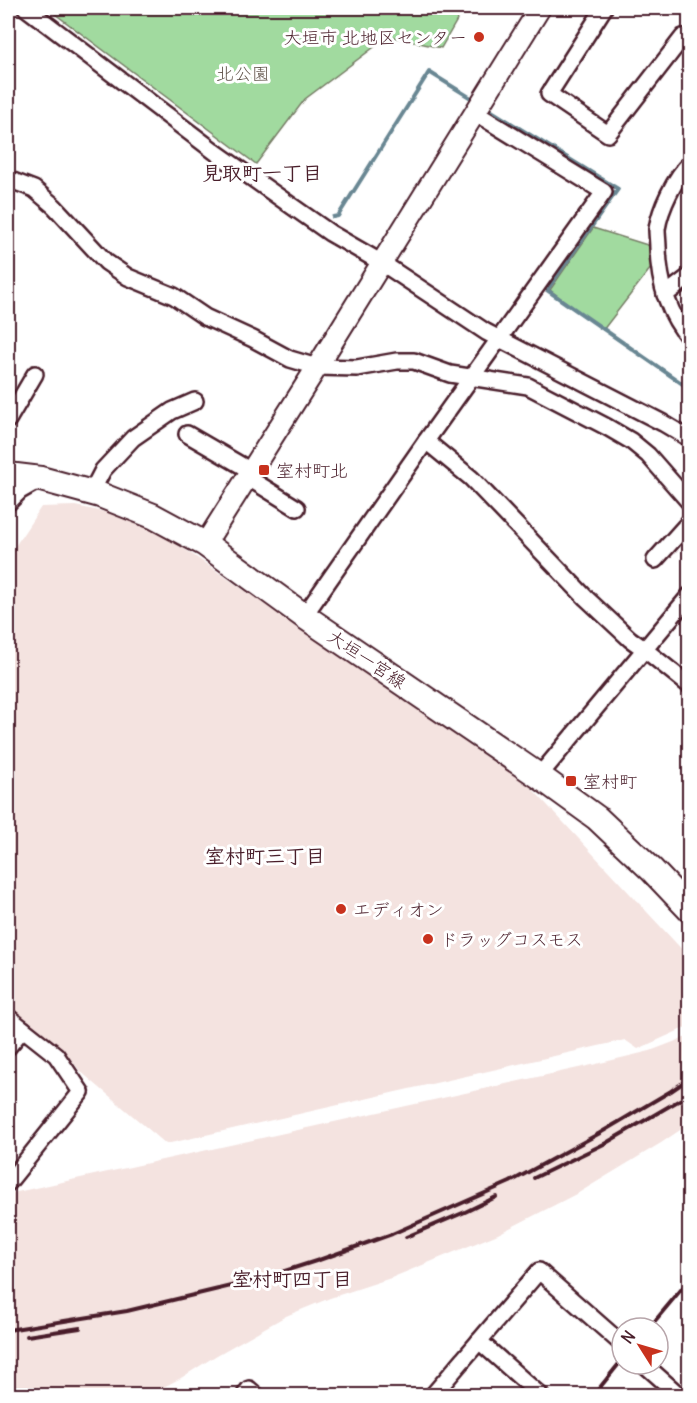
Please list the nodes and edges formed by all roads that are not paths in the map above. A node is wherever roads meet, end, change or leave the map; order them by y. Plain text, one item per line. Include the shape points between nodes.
1 (26, 8) edge
2 (540, 8) edge
3 (604, 8) edge
4 (690, 40) edge
5 (474, 112) junction
6 (690, 163) edge
7 (8, 179) edge
8 (382, 263) junction
9 (690, 276) edge
10 (665, 295) junction
11 (499, 338) junction
12 (690, 339) edge
13 (317, 368) junction
14 (35, 374) dead end
15 (472, 378) junction
16 (195, 401) dead end
17 (8, 420) edge
18 (187, 434) dead end
19 (690, 439) edge
20 (426, 441) junction
21 (249, 474) junction
22 (8, 475) edge
23 (40, 479) junction
24 (90, 493) junction
25 (8, 503) edge
26 (690, 503) edge
27 (297, 508) dead end
28 (690, 521) edge
29 (205, 544) junction
30 (655, 560) dead end
31 (690, 596) edge
32 (304, 615) junction
33 (644, 649) junction
34 (690, 686) edge
35 (539, 776) junction
36 (690, 910) edge
37 (8, 1017) edge
38 (23, 1029) junction
39 (8, 1047) edge
40 (8, 1183) edge
41 (610, 1333) edge
42 (478, 1341) junction
43 (658, 1376) edge
44 (690, 1387) edge
45 (244, 1395) edge
46 (257, 1395) edge
47 (432, 1395) edge
48 (540, 1395) edge
49 (681, 1395) edge

1 - 8 street via 218,154 330,233
2 - 5 street
3 - 4 street via 549,94 608,134 683,37
5 - 8 street
5 - 11 street via 603,192
6 - 10 street via 663,207 657,229 658,264
7 - 13 street via 34,189 106,262 128,277 174,296 205,317 290,359
8 - 11 street
8 - 13 street
9 - 10 street
10 - 12 street via 679,326
11 - 15 street
11 - 19 street
13 - 15 street via 414,361
13 - 21 street
14 - 17 street
15 - 20 street
15 - 26 street via 528,386 632,441
16 - 24 street via 172,411 134,438 103,470
18 - 21 street
20 - 32 street
20 - 33 street via 471,478 586,598
21 - 27 street
21 - 29 street
22 - 23 main road, 大垣一宮線
23 - 24 main road, 大垣一宮線
23 - 25 street via 20,490
24 - 29 main road, 大垣一宮線 via 153,516
28 - 30 street
29 - 32 main road, 大垣一宮線
31 - 33 street
32 - 35 main road, 大垣一宮線
33 - 34 street
33 - 35 street
35 - 36 main road, 大垣一宮線 via 597,818
37 - 38 street
38 - 39 street
38 - 40 street via 56,1055 81,1092
41 - 42 street via 540,1271
42 - 47 street
42 - 48 street
43 - 49 street
44 - 49 street
45 - 46 street via 249,1389

